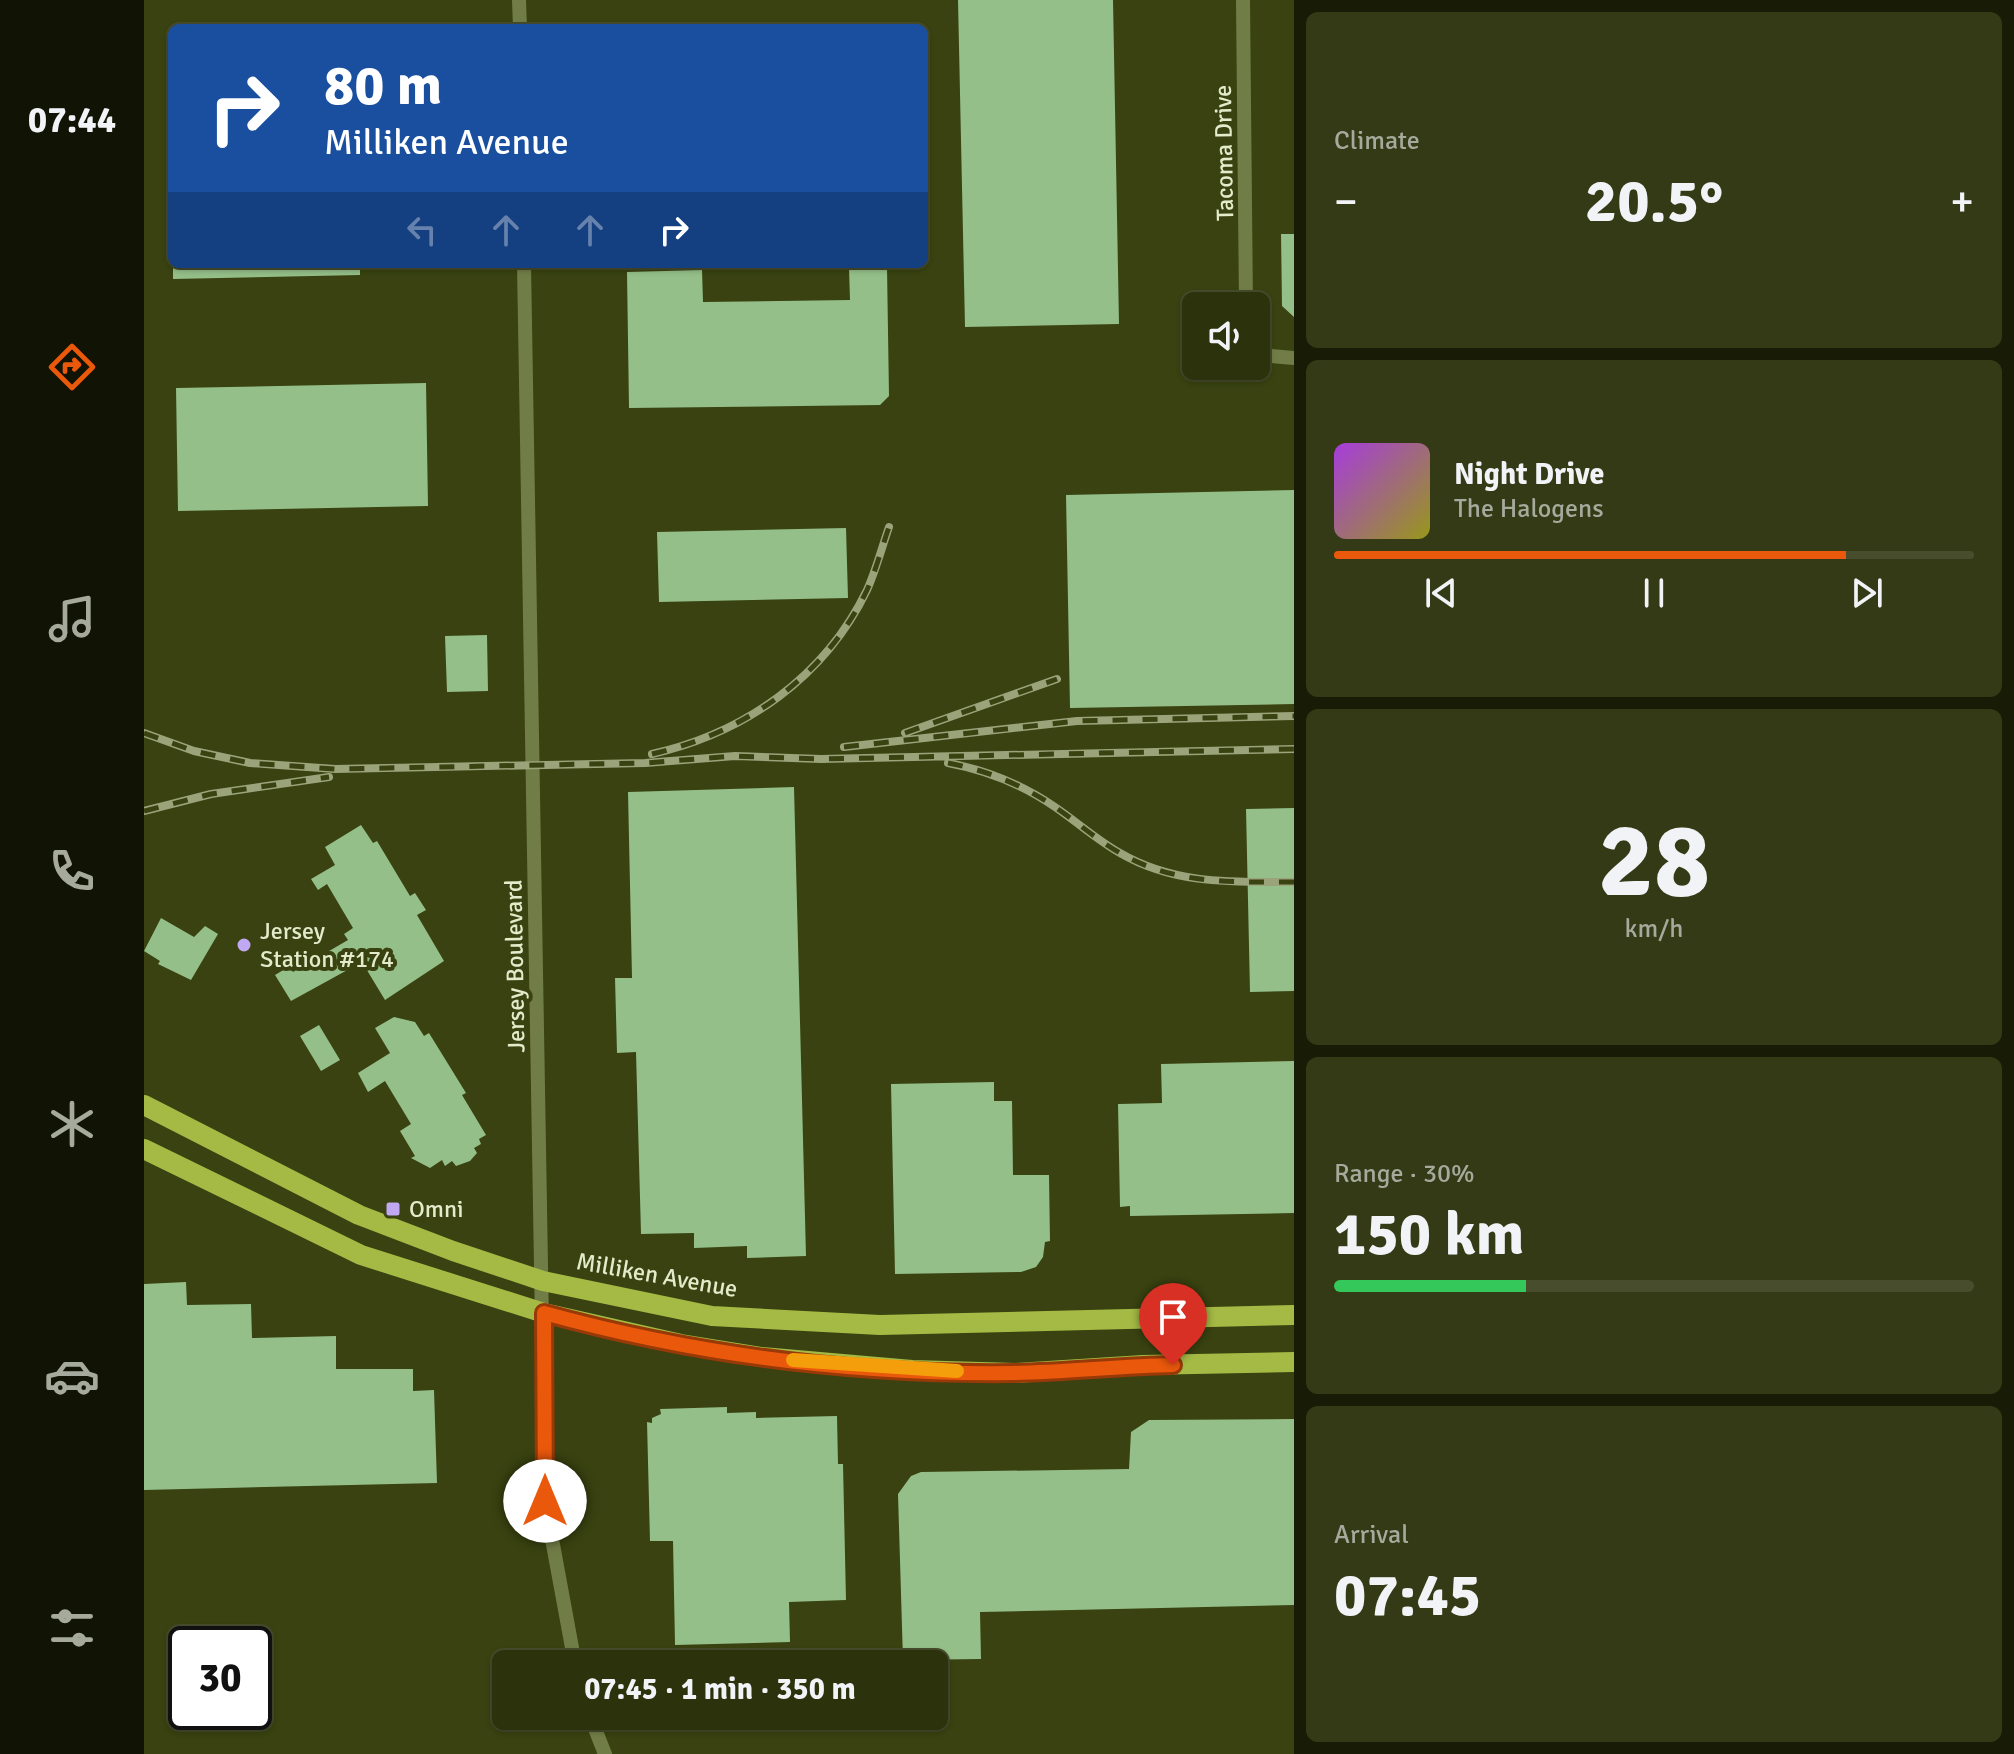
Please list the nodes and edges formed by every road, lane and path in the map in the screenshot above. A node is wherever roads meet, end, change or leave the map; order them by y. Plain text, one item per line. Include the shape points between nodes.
1 (519, 0) edge
2 (1243, 0) edge
3 (520, 24) edge
4 (524, 268) edge
5 (1246, 292) edge
6 (1270, 355) edge
7 (1294, 358) edge
8 (144, 1105) edge
9 (144, 1149) edge
10 (543, 1281) junction
11 (544, 1313) junction
12 (1294, 1315) edge
13 (1294, 1362) edge
14 (572, 1650) edge
15 (596, 1730) edge
16 (605, 1754) edge

1 - 3 street
2 - 5 street, Tacoma Drive
4 - 10 street, Jersey Boulevard
6 - 7 street
8 - 10 main road, Milliken Avenue via 359,1215
9 - 11 main road via 361,1255
10 - 11 street, Jersey Boulevard
10 - 12 main road, Milliken Avenue via 712,1316 880,1325
11 - 13 main road via 762,1357 912,1370 1015,1373
11 - 14 street, Jersey Boulevard via 545,1501
15 - 16 street

